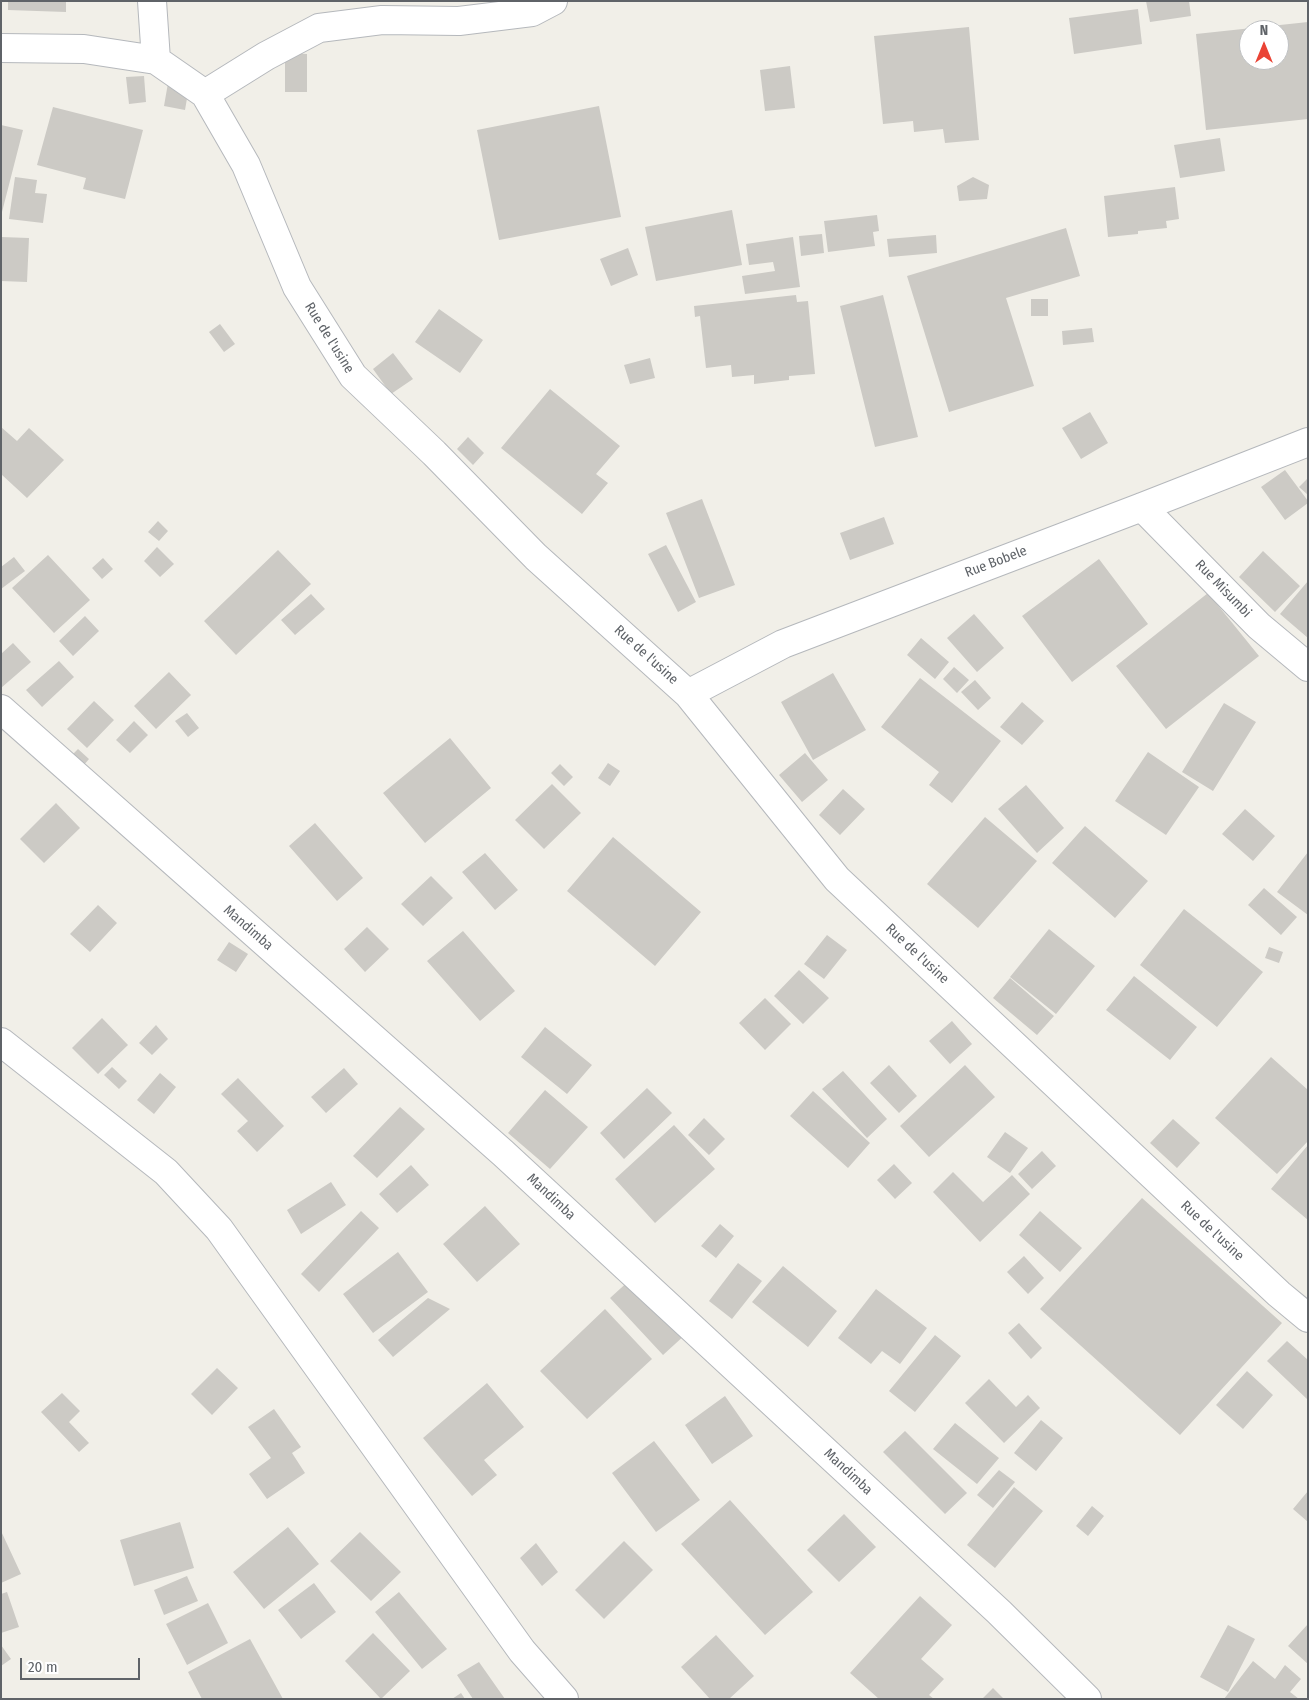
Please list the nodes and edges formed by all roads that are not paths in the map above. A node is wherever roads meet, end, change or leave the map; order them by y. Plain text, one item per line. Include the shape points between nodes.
1 (152, 1) edge
2 (553, 1) edge
3 (1, 48) edge
4 (156, 60) junction
5 (205, 94) junction
6 (1308, 442) edge
7 (1142, 507) junction
8 (1308, 667) edge
9 (688, 694) junction
10 (1, 709) edge
11 (1, 1042) edge
12 (1308, 1318) edge
13 (564, 1699) edge
14 (1087, 1699) edge

1 - 4 street
2 - 5 street via 532,12 459,21 382,20 319,28
3 - 4 street, Rue de l'usine via 84,49
4 - 5 street, Rue de l'usine
5 - 9 street, Rue de l'usine via 246,165 297,287 353,376 536,556
6 - 7 street, Rue Bobele
7 - 8 street, Rue Misumbi via 1258,626
7 - 9 street, Rue Bobele via 782,644
9 - 12 street, Rue de l'usine via 837,879
10 - 14 street, Mandimba via 504,1153 999,1612
11 - 13 street via 166,1172 219,1229 522,1651

